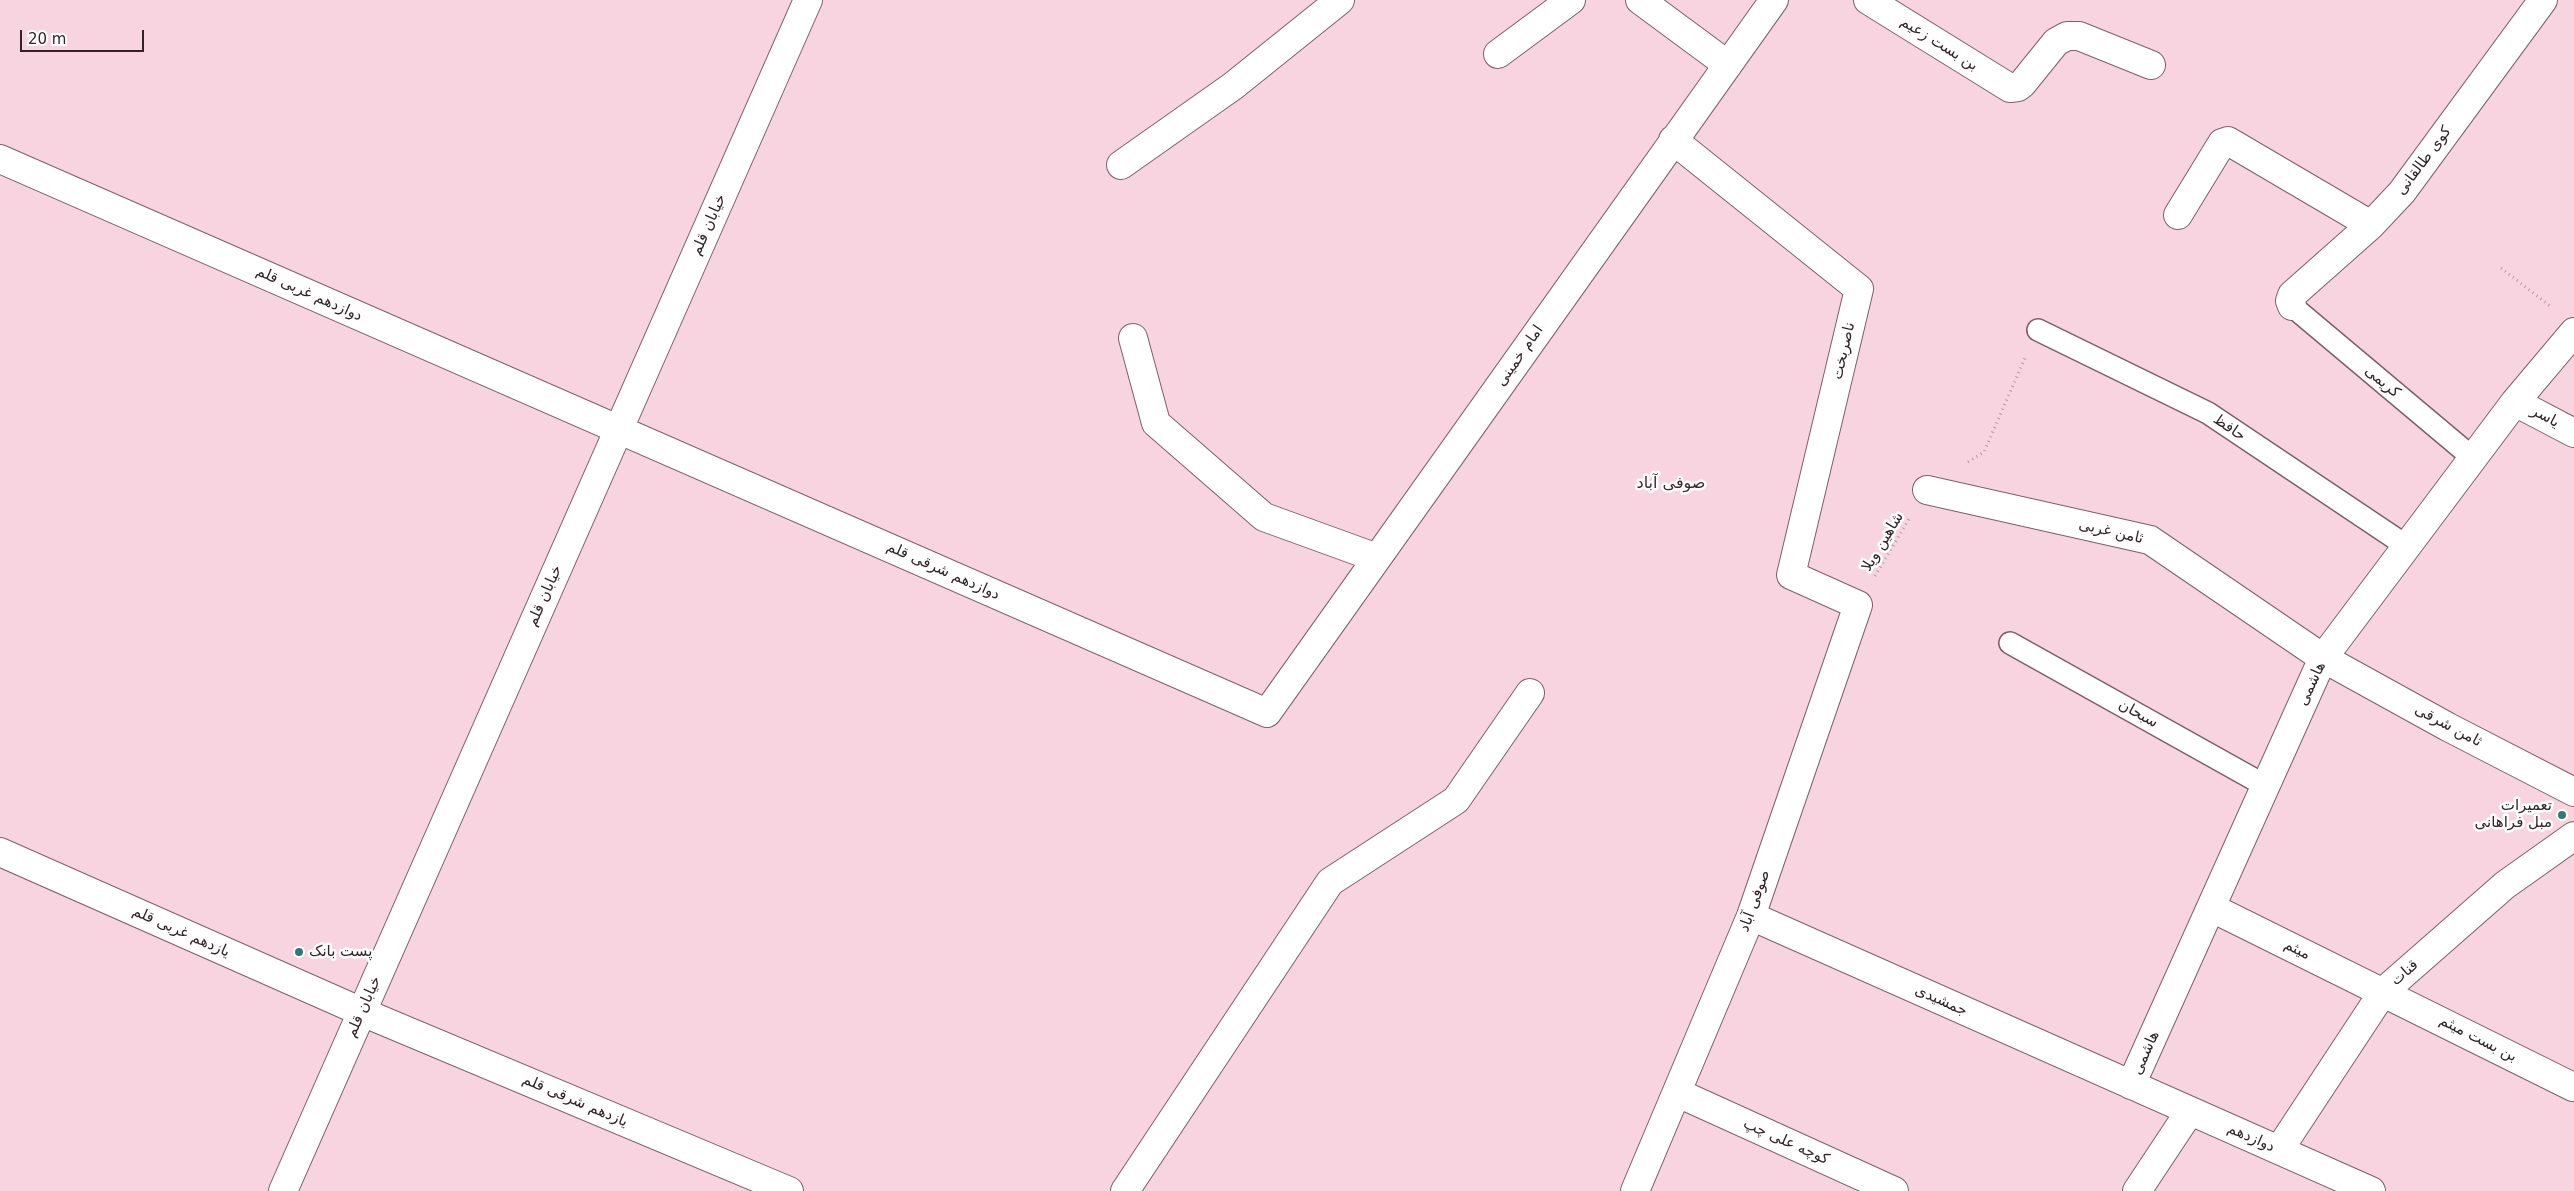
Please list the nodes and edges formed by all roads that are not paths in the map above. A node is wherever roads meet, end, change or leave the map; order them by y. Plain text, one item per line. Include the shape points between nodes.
1 (808, 0) edge
2 (1340, 0) edge
3 (1571, 0) edge
4 (1640, 0) edge
5 (1774, 0) edge
6 (1868, 0) edge
7 (2543, 0) edge
8 (1498, 54) dead end
9 (2151, 64) dead end
10 (1728, 65) junction
11 (1673, 140) junction
12 (0, 159) edge
13 (1120, 165) dead end
14 (2178, 214) dead end
15 (2371, 225) junction
16 (2292, 306) joint
17 (2038, 330) road end
18 (2574, 332) edge
19 (1133, 338) dead end
20 (2515, 402) junction
21 (619, 430) junction
22 (2574, 433) edge
23 (2473, 458) junction
24 (1927, 490) road end
25 (2408, 548) junction
26 (1377, 558) junction
27 (1858, 605) joint
28 (2010, 643) dead end
29 (2323, 658) junction
30 (1530, 693) dead end
31 (1267, 713) joint
32 (2266, 786) junction
33 (2574, 792) edge
34 (2574, 836) edge
35 (0, 852) edge
36 (2212, 908) junction
37 (1751, 916) junction
38 (2383, 992) junction
39 (362, 1012) junction
40 (2132, 1085) junction
41 (2573, 1086) dead end
42 (1678, 1093) junction
43 (2190, 1111) junction
44 (2279, 1150) junction
45 (283, 1191) edge
46 (789, 1191) edge
47 (1124, 1191) edge
48 (1635, 1191) edge
49 (1894, 1191) edge
50 (2136, 1191) edge
51 (2370, 1191) edge

1 - 21 street, خیابان قلم
2 - 13 street via 1233,86
3 - 8 street
4 - 10 street
5 - 10 street, امام خمینی
6 - 9 street, بن بست زعیم via 2010,88 2022,84 2056,42 2067,36 2079,36
7 - 15 street, کوی طالقانی via 2402,192
10 - 11 street, امام خمینی
11 - 26 street, امام خمینی
11 - 27 street, ناصربخت via 1859,289 1791,575
12 - 21 street, دوازدهم غربی قلم
14 - 15 street via 2222,143 2228,141
15 - 16 street, کوی طالقانی via 2292,295
16 - 23 lane, کریمی
17 - 25 lane, حافظ via 2208,413
18 - 20 street, هاشمی
19 - 26 street via 1156,424 1264,517
20 - 22 street, یاسر
20 - 23 street, هاشمی
21 - 31 street, دوازدهم شرقی قلم
21 - 39 street, خیابان قلم
23 - 25 street, هاشمی
24 - 29 street, ثامن غربی via 2150,540
25 - 29 street, هاشمی
26 - 31 street, امام خمینی
27 - 37 street, صوفی آباد
28 - 32 lane, سبحان
29 - 32 street, هاشمی
29 - 33 street, ثامن شرقی
30 - 47 street via 1456,800 1330,882
32 - 36 street, هاشمی
34 - 38 street, قنات via 2504,885
35 - 39 street, یازدهم غربی قلم
36 - 38 street, میثم
36 - 40 street, هاشمی
37 - 40 street, جمشیدی
37 - 42 street, صوفی آباد
38 - 41 street, بن بست میثم
38 - 44 street, قنات
39 - 45 street, خیابان قلم
39 - 46 street, یازدهم شرقی قلم
40 - 43 street, دوازدهم
42 - 48 street, صوفی آباد
42 - 49 street, کوچه علی چپ
43 - 44 street, دوازدهم
43 - 50 street
44 - 51 street, دوازدهم

